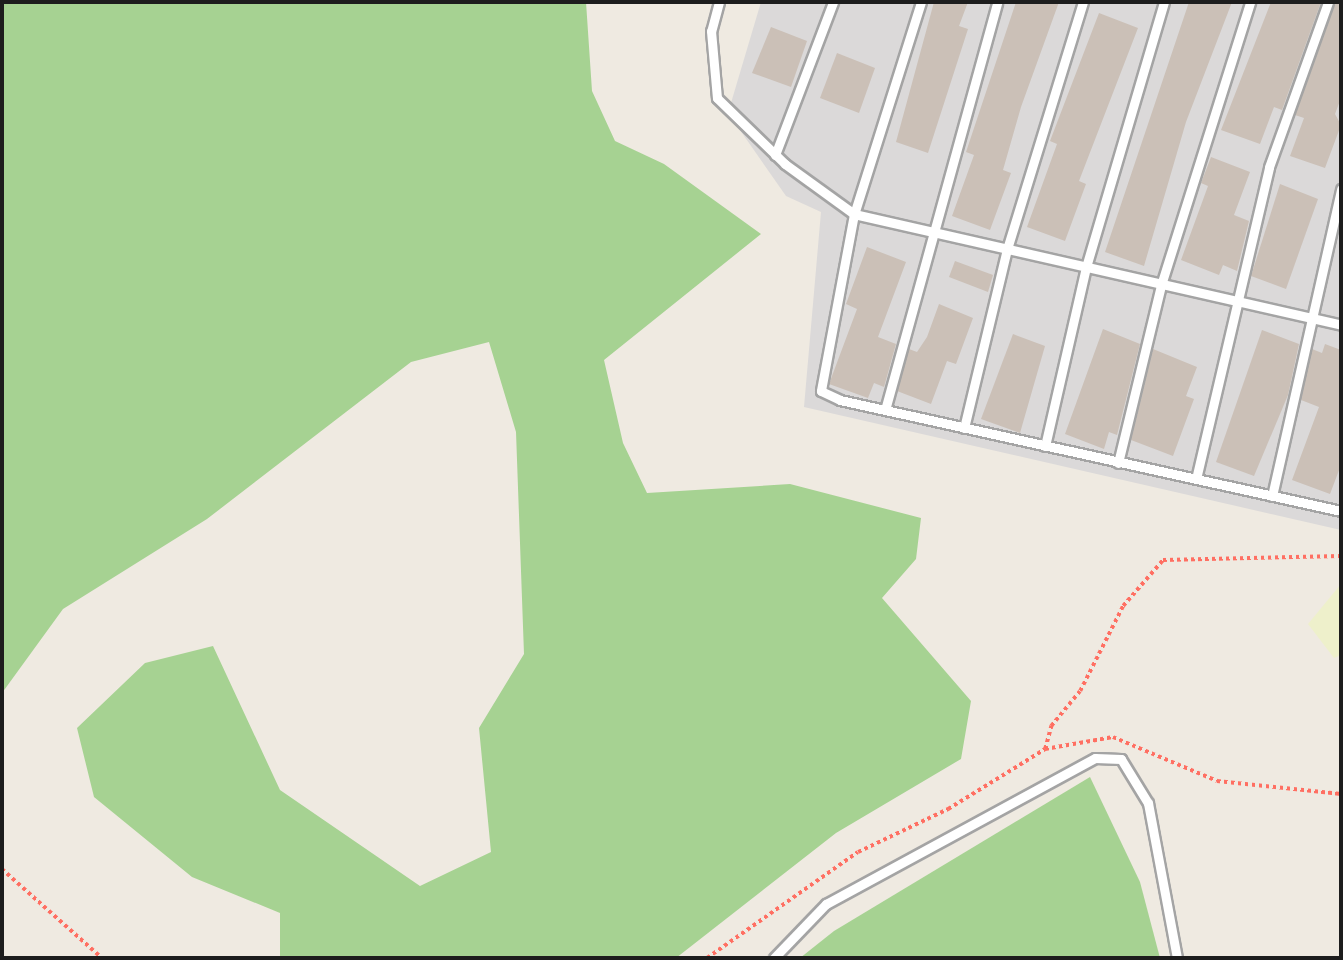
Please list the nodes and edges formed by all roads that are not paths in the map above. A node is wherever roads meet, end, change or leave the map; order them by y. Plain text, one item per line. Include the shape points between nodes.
1 (719, 2) edge
2 (833, 2) edge
3 (922, 2) edge
4 (997, 2) edge
5 (1083, 2) edge
6 (1164, 2) edge
7 (1250, 2) edge
8 (1328, 2) edge
9 (775, 155) junction
10 (1341, 189) edge
11 (854, 214) junction
12 (937, 233) junction
13 (1007, 249) junction
14 (1086, 267) junction
15 (1161, 285) junction
16 (1232, 302) junction
17 (1314, 319) junction
18 (1341, 325) edge
19 (885, 410) junction
20 (964, 428) junction
21 (1045, 446) junction
22 (1118, 463) junction
23 (1196, 479) junction
24 (1272, 496) junction
25 (1341, 511) edge
26 (774, 958) edge
27 (1177, 958) edge

1 - 9 lane via 711,31 717,98
2 - 9 lane
3 - 11 lane
4 - 12 lane
5 - 13 lane
6 - 14 lane
7 - 15 lane
8 - 16 lane via 1269,167
9 - 11 lane
10 - 17 lane
11 - 12 lane
11 - 19 lane via 821,391
12 - 13 lane
12 - 19 lane
13 - 14 lane
13 - 20 lane
14 - 15 lane
14 - 21 lane
15 - 16 lane
15 - 22 lane
16 - 17 lane
16 - 23 lane
17 - 18 lane
17 - 24 lane
19 - 20 lane
20 - 21 lane
21 - 22 lane
22 - 23 lane
23 - 24 lane
24 - 25 lane
26 - 27 lane via 826,905 1095,758 1121,759 1148,803

